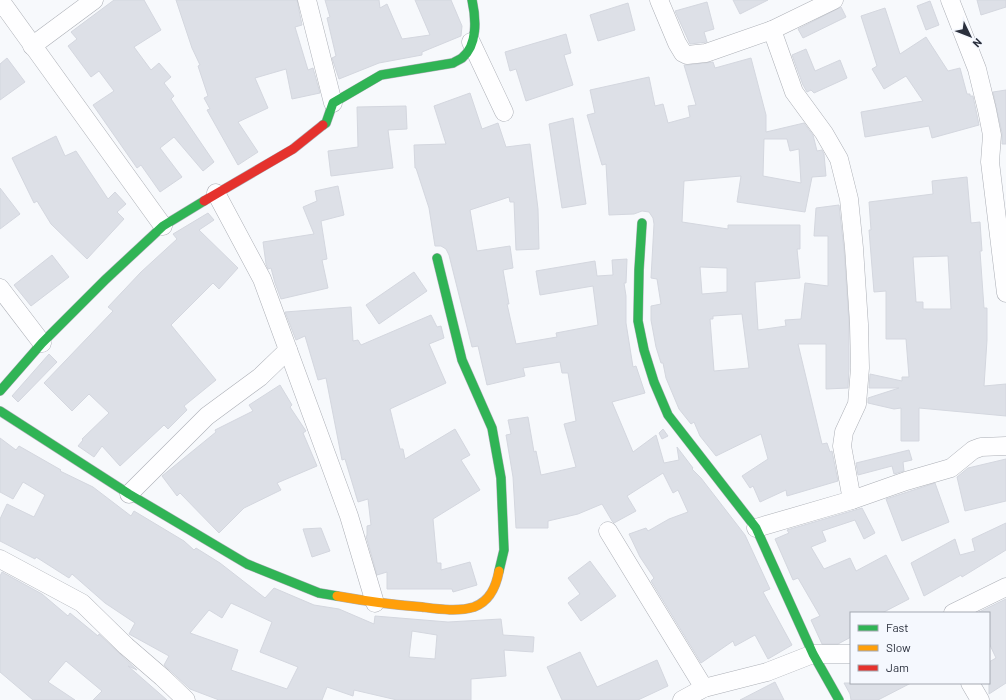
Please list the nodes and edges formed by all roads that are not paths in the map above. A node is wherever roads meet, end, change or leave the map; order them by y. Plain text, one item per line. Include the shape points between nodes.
1 (0, 0) edge
2 (94, 0) edge
3 (307, 0) edge
4 (472, 0) edge
5 (659, 0) edge
6 (834, 0) edge
7 (950, 0) edge
8 (772, 30) junction
9 (472, 42) junction
10 (32, 46) junction
11 (333, 104) junction
12 (504, 112) dead end
13 (998, 161) edge
14 (216, 193) junction
15 (642, 223) dead end
16 (163, 226) junction
17 (437, 258) dead end
18 (0, 288) edge
19 (1006, 293) edge
20 (42, 343) junction
21 (288, 350) junction
22 (0, 391) edge
23 (0, 411) edge
24 (1006, 446) edge
25 (129, 494) junction
26 (852, 500) junction
27 (756, 528) junction
28 (608, 532) dead end
29 (0, 559) edge
30 (1006, 587) edge
31 (375, 603) junction
32 (955, 612) edge
33 (813, 654) junction
34 (850, 654) edge
35 (971, 684) edge
36 (704, 688) junction
37 (186, 700) edge
38 (682, 700) edge
39 (839, 700) edge
40 (980, 700) edge

1 - 10 street
2 - 10 street
3 - 11 street
4 - 9 street via 475,21
5 - 8 street via 677,43 687,55 706,53
6 - 8 street
7 - 13 street via 977,69
8 - 26 street via 794,92 824,133 839,159 849,198 860,368 857,404 844,432 842,446
9 - 11 street via 462,58 453,63 381,75
9 - 12 street
10 - 16 street
11 - 14 street via 326,123 293,149
13 - 19 street
14 - 16 street
14 - 21 street via 262,279
15 - 27 street via 638,321 654,382 668,415
16 - 20 street
17 - 31 street via 462,360 492,428 501,478 504,550 492,593 473,607 449,610
18 - 20 street
20 - 22 street
21 - 25 street via 260,377 207,416
21 - 31 street via 349,516
23 - 25 street
24 - 26 street via 981,447 973,450 951,468
25 - 31 street via 246,564 319,593
26 - 27 street
27 - 33 street
28 - 36 street
29 - 37 street via 82,603
30 - 32 street
33 - 34 street
33 - 36 street via 767,672
33 - 39 street
35 - 40 street
36 - 38 street

